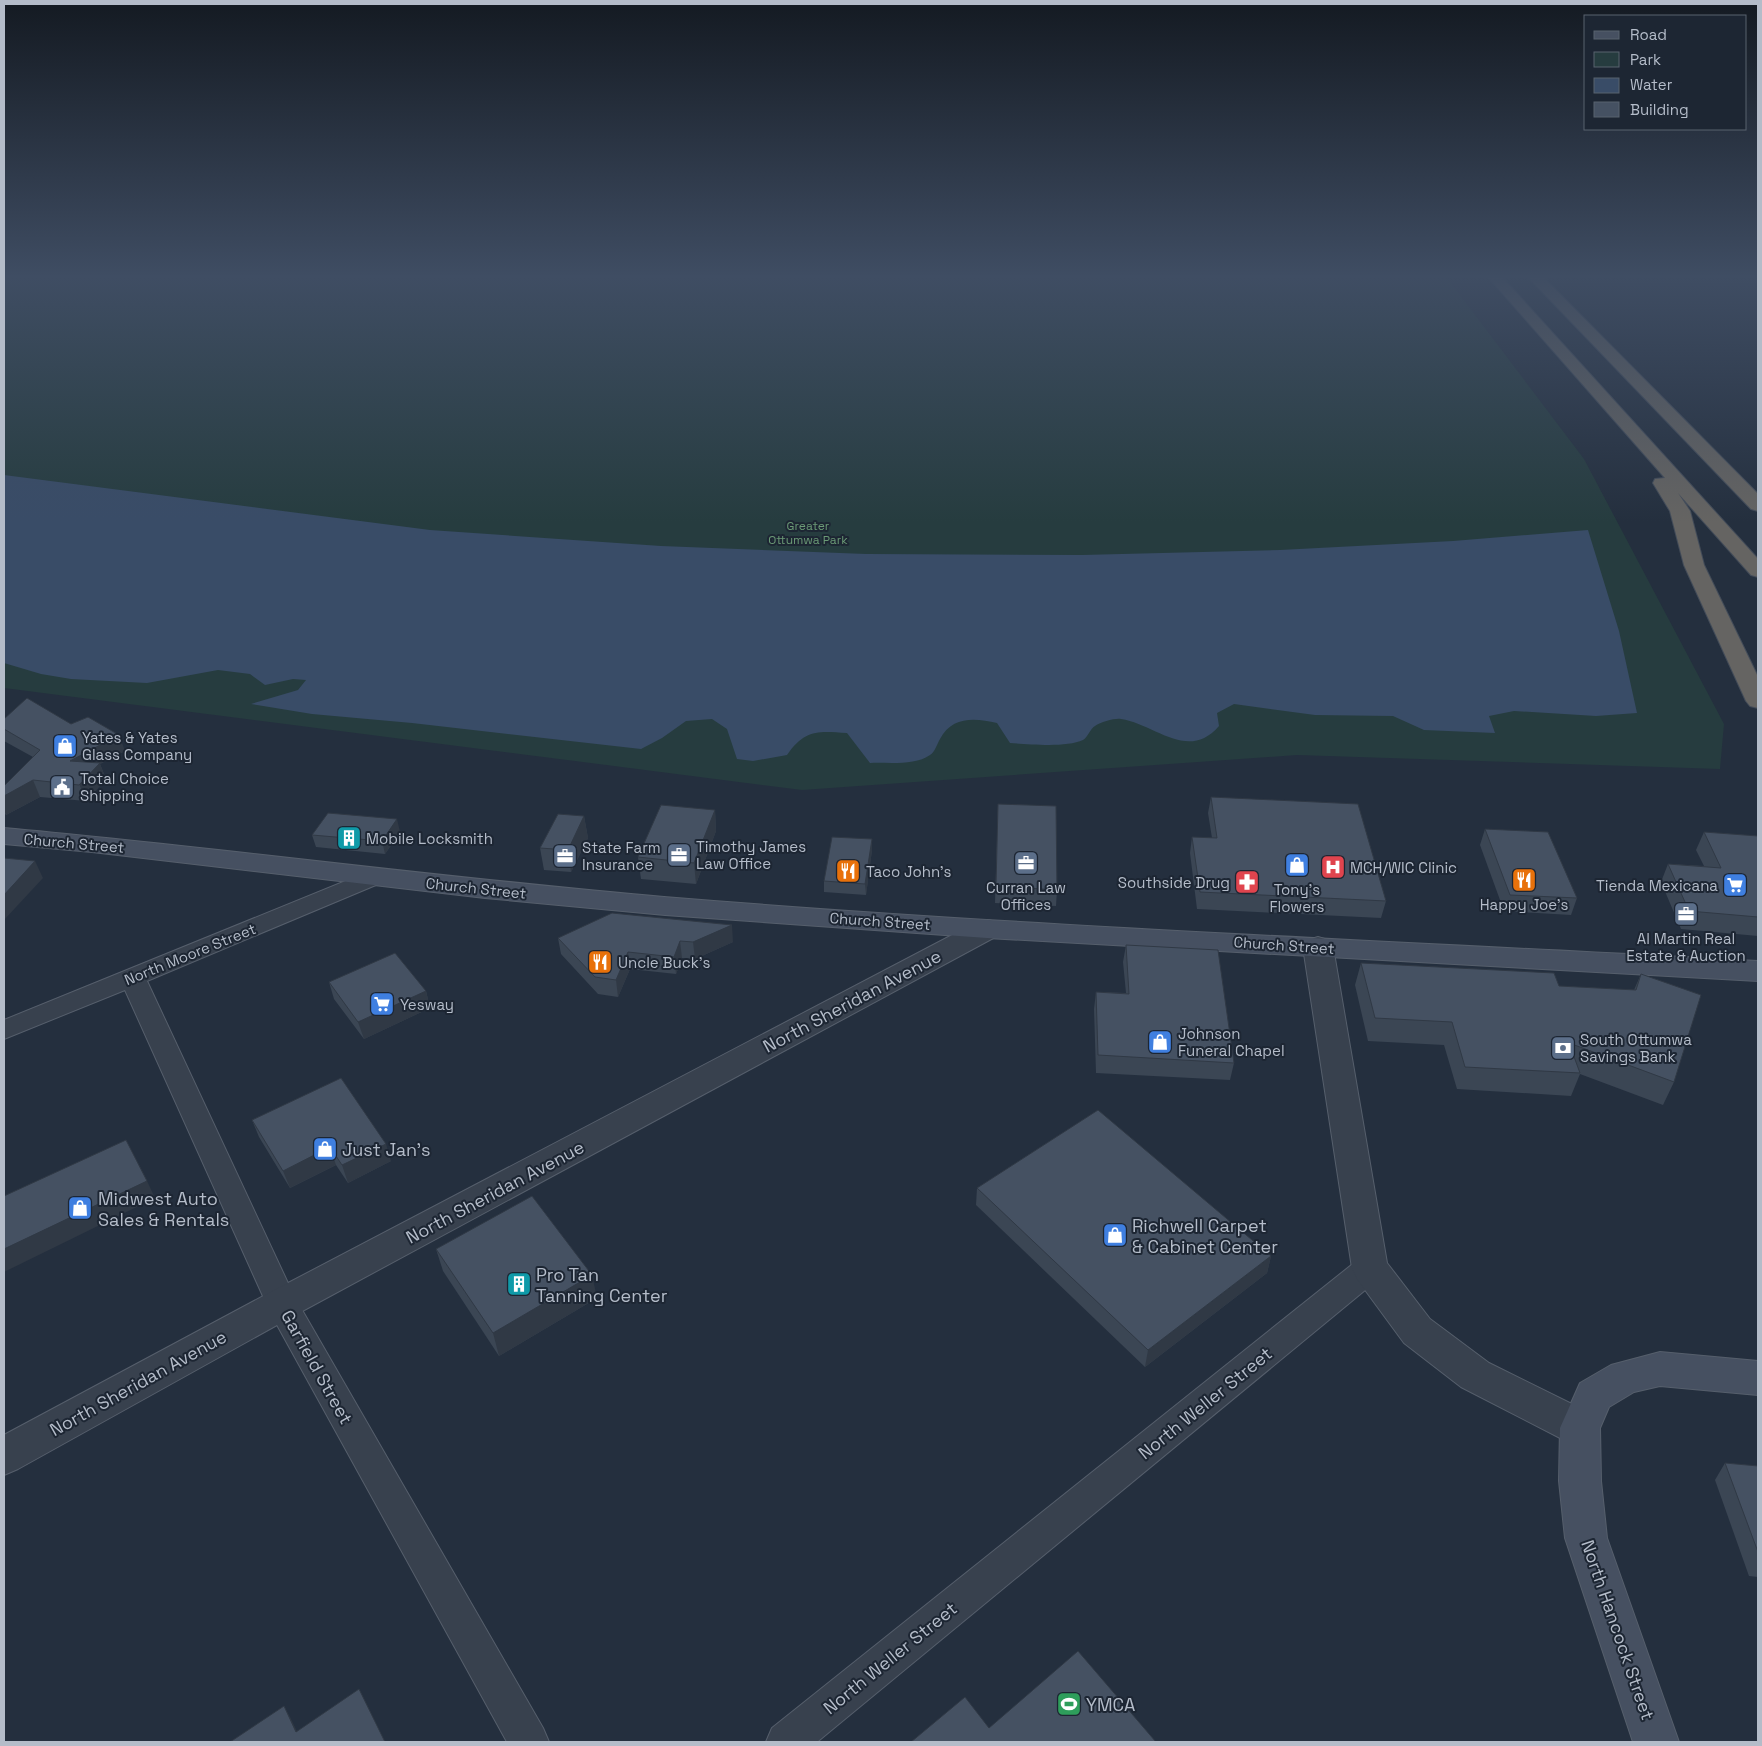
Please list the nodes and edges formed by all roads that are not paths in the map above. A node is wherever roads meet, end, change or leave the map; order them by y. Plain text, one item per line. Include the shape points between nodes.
1 (1568, 359) edge
2 (1616, 359) edge
3 (1619, 417) junction
4 (1677, 422) junction
5 (1758, 481) edge
6 (1758, 504) edge
7 (1758, 570) edge
8 (1758, 701) edge
9 (4, 836) edge
10 (375, 877) junction
11 (987, 929) junction
12 (1318, 947) junction
13 (1758, 970) edge
14 (132, 977) junction
15 (4, 1030) edge
16 (1370, 1268) junction
17 (282, 1304) junction
18 (1758, 1378) edge
19 (1580, 1428) junction
20 (4, 1456) edge
21 (529, 1742) edge
22 (786, 1742) edge
23 (1656, 1742) edge

1 - 3 highway
2 - 4 highway
3 - 7 highway
3 - 8 highway via 1680,510 1694,565
4 - 5 highway
4 - 6 highway
9 - 10 main road, Church Street
10 - 11 main road, Church Street via 665,906
10 - 14 street, North Moore Street
11 - 12 main road, Church Street
11 - 17 street, North Sheridan Avenue
12 - 13 main road, Church Street
12 - 16 street
14 - 15 street, North Moore Street
14 - 17 street, Garfield Street
16 - 19 street via 1417,1331 1475,1375
16 - 22 street, North Weller Street
17 - 20 street, North Sheridan Avenue
17 - 21 street, Garfield Street
18 - 19 main road via 1660,1369 1625,1377 1594,1395
19 - 23 main road, North Hancock Street via 1580,1481 1586,1538

